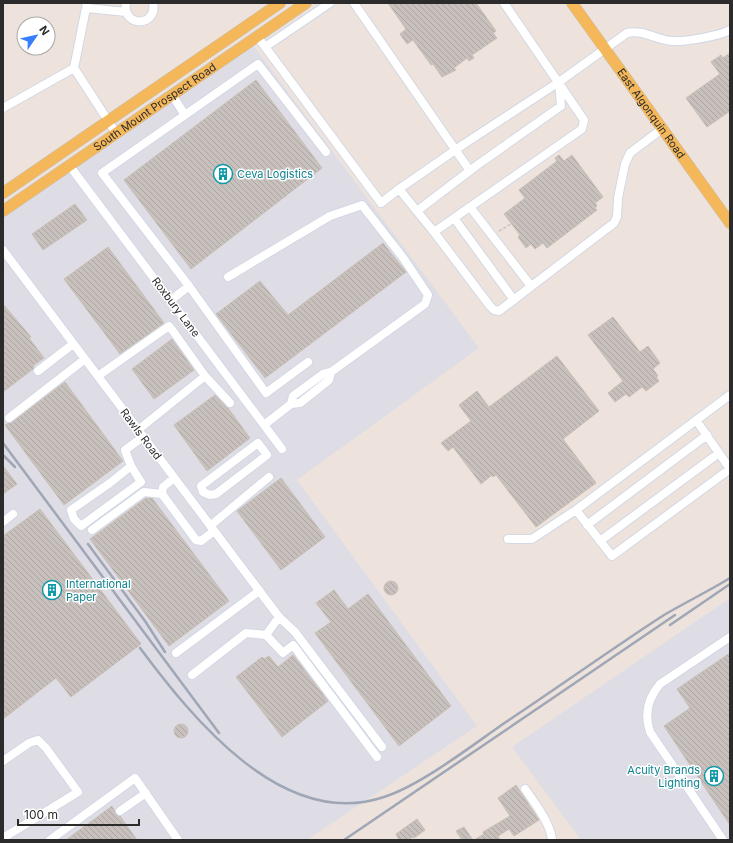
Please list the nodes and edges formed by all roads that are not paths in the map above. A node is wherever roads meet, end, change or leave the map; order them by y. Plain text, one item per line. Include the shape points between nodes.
1 (126, 3) edge
2 (153, 3) edge
3 (280, 3) edge
4 (306, 3) edge
5 (330, 3) edge
6 (354, 3) edge
7 (504, 3) edge
8 (572, 3) edge
9 (87, 6) edge
10 (126, 12) junction
11 (730, 30) edge
12 (257, 36) junction
13 (265, 47) junction
14 (604, 48) junction
15 (74, 68) junction
16 (559, 82) junction
17 (172, 95) junction
18 (3, 108) edge
19 (186, 115) junction
20 (108, 121) junction
21 (662, 129) junction
22 (116, 133) junction
23 (455, 150) junction
24 (326, 152) dead end
25 (69, 165) junction
26 (470, 171) junction
27 (399, 189) junction
28 (3, 193) edge
29 (470, 207) junction
30 (3, 210) edge
31 (417, 212) junction
32 (454, 218) junction
33 (730, 223) edge
34 (434, 232) junction
35 (3, 250) edge
36 (228, 277) dead end
37 (189, 286) junction
38 (531, 286) junction
39 (171, 300) junction
40 (514, 300) junction
41 (73, 344) junction
42 (85, 359) junction
43 (308, 362) dead end
44 (38, 371) dead end
45 (98, 376) junction
46 (205, 376) junction
47 (730, 395) edge
48 (230, 403) dead end
49 (8, 418) dead end
50 (696, 420) junction
51 (264, 425) junction
52 (141, 434) junction
53 (707, 435) junction
54 (282, 449) dead end
55 (719, 453) junction
56 (131, 466) junction
57 (730, 469) edge
58 (269, 477) dead end
59 (174, 478) junction
60 (203, 492) junction
61 (162, 494) junction
62 (192, 502) junction
63 (576, 510) junction
64 (13, 514) dead end
65 (3, 522) edge
66 (588, 525) junction
67 (212, 528) junction
68 (92, 530) dead end
69 (508, 539) dead end
70 (600, 541) junction
71 (259, 591) junction
72 (278, 617) junction
73 (266, 635) junction
74 (730, 637) edge
75 (176, 654) dead end
76 (192, 674) dead end
77 (382, 747) dead end
78 (377, 757) dead end
79 (3, 761) edge
80 (525, 789) dead end
81 (146, 793) junction
82 (120, 811) dead end
83 (3, 838) edge
84 (50, 840) edge
85 (178, 840) edge
86 (552, 840) edge
87 (723, 840) edge

1 - 10 street
2 - 10 street via 152,14 145,20 136,21
3 - 20 main road, South Mount Prospect Road
4 - 12 main road, South Mount Prospect Road
5 - 13 street
6 - 23 street
7 - 16 street
8 - 14 main road, East Algonquin Road
9 - 10 street
9 - 15 street
11 - 14 street via 672,41 635,31 627,33
12 - 13 street
12 - 17 main road, South Mount Prospect Road
13 - 27 street via 381,203
14 - 16 street
14 - 21 main road, East Algonquin Road
15 - 18 street
15 - 20 street
16 - 23 street
16 - 26 street via 561,106
16 - 29 street via 584,120 582,129
17 - 19 street
17 - 22 main road, South Mount Prospect Road
19 - 24 street via 258,64
19 - 37 street via 102,173
20 - 22 street
20 - 28 main road, South Mount Prospect Road
21 - 33 main road, East Algonquin Road
21 - 38 street via 630,153 625,164 614,223
22 - 25 main road, South Mount Prospect Road
23 - 26 street
23 - 27 street
25 - 30 main road, South Mount Prospect Road
25 - 39 street, Roxbury Lane
26 - 31 street
27 - 31 street
29 - 32 street
29 - 38 street
31 - 34 street
32 - 34 street
32 - 40 street
34 - 40 street via 494,310 499,310
35 - 41 street, Rawls Road
36 - 51 street via 330,216 362,205 428,295 425,304 331,372 329,380 300,403 292,404
37 - 39 street
37 - 43 street via 266,393
38 - 40 street
39 - 51 street, Roxbury Lane
41 - 42 street, Rawls Road
41 - 44 street
42 - 45 street, Rawls Road
42 - 49 street
45 - 46 street via 169,326
45 - 52 street, Rawls Road
46 - 48 street
46 - 52 street
47 - 50 street
50 - 53 street
50 - 63 street
51 - 54 street, Roxbury Lane
52 - 56 street via 125,450
52 - 59 street, Rawls Road
53 - 55 street
53 - 66 street
55 - 57 street
55 - 70 street
56 - 56 street via 71,510 74,519 81,526 141,482
57 - 70 street via 612,556
58 - 67 street
59 - 61 street via 163,487
59 - 62 street, Rawls Road
60 - 60 street via 201,486 258,443 267,455 216,494
60 - 62 street
61 - 67 street via 196,540 201,541
61 - 68 street via 144,492
62 - 67 street, Rawls Road
63 - 66 street
63 - 69 street via 532,539
64 - 65 street
66 - 70 street
67 - 71 street, Rawls Road
71 - 72 street, Rawls Road
71 - 75 street
72 - 73 street
72 - 77 street, Rawls Road via 295,632
73 - 76 street via 246,633
73 - 78 street via 283,653 293,645
74 - 87 street via 660,684 653,695 647,714 650,732
79 - 83 street via 29,743 38,740 78,792
80 - 86 street via 541,812
81 - 82 street
81 - 84 street via 135,778
81 - 85 street

